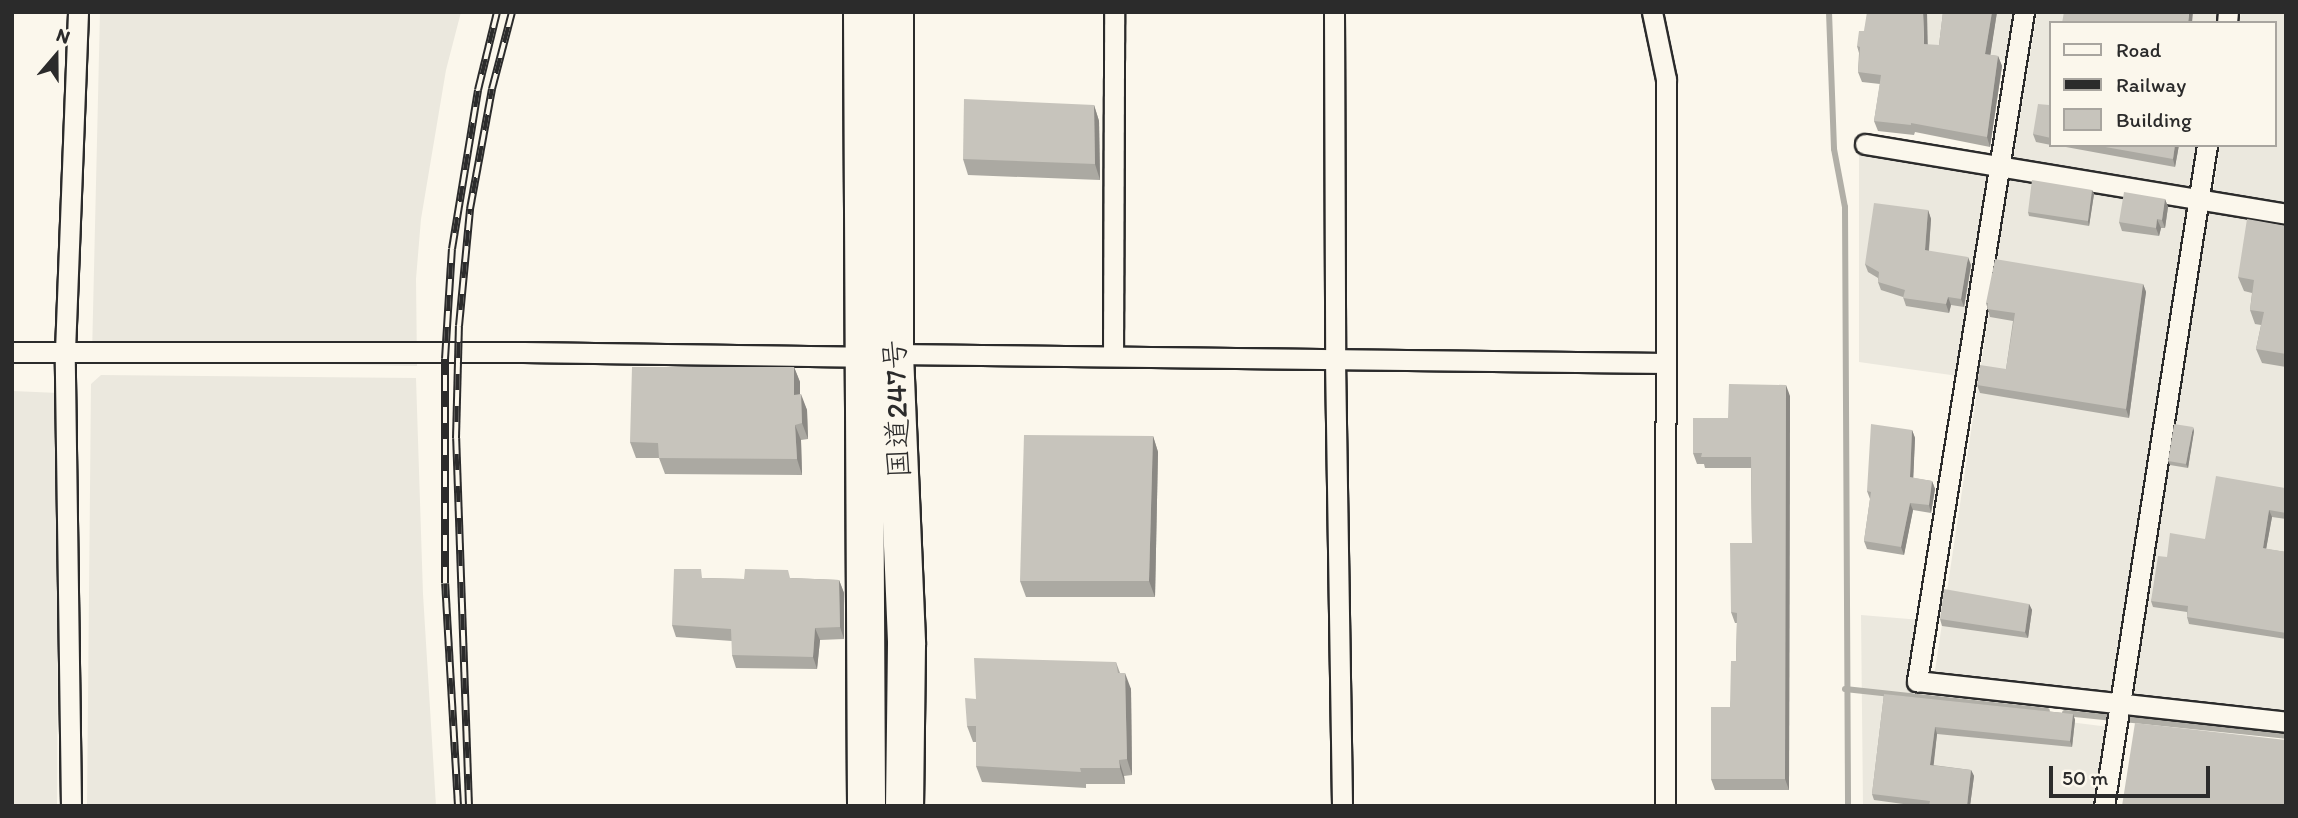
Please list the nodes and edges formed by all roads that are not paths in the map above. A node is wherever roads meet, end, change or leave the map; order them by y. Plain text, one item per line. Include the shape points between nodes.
1 (78, 12) edge
2 (862, 12) edge
3 (894, 12) edge
4 (1114, 12) edge
5 (1334, 12) edge
6 (1652, 12) edge
7 (2024, 12) edge
8 (1865, 144) dead end
9 (2207, 147) edge
10 (2000, 167) junction
11 (2198, 200) junction
12 (2286, 214) edge
13 (65, 351) junction
14 (12, 352) edge
15 (878, 356) junction
16 (1113, 356) junction
17 (1335, 359) junction
18 (1666, 363) junction
19 (2118, 714) junction
20 (2286, 722) edge
21 (71, 806) edge
22 (866, 806) edge
23 (904, 806) edge
24 (1342, 806) edge
25 (1665, 806) edge
26 (2105, 806) edge

1 - 13 street
2 - 15 highway, 国道247号
3 - 15 highway, 国道247号
4 - 16 street
5 - 17 street
6 - 18 street via 1666,79
7 - 10 street
8 - 10 street
9 - 11 street
10 - 11 street
10 - 19 street via 1917,681
11 - 12 street
11 - 19 street
13 - 14 street
13 - 15 street
13 - 21 street
15 - 16 street
15 - 22 highway, 国道247号
15 - 23 highway, 国道247号 via 906,644
16 - 17 street
17 - 18 street
17 - 24 street
18 - 25 street
19 - 20 street
19 - 26 street

